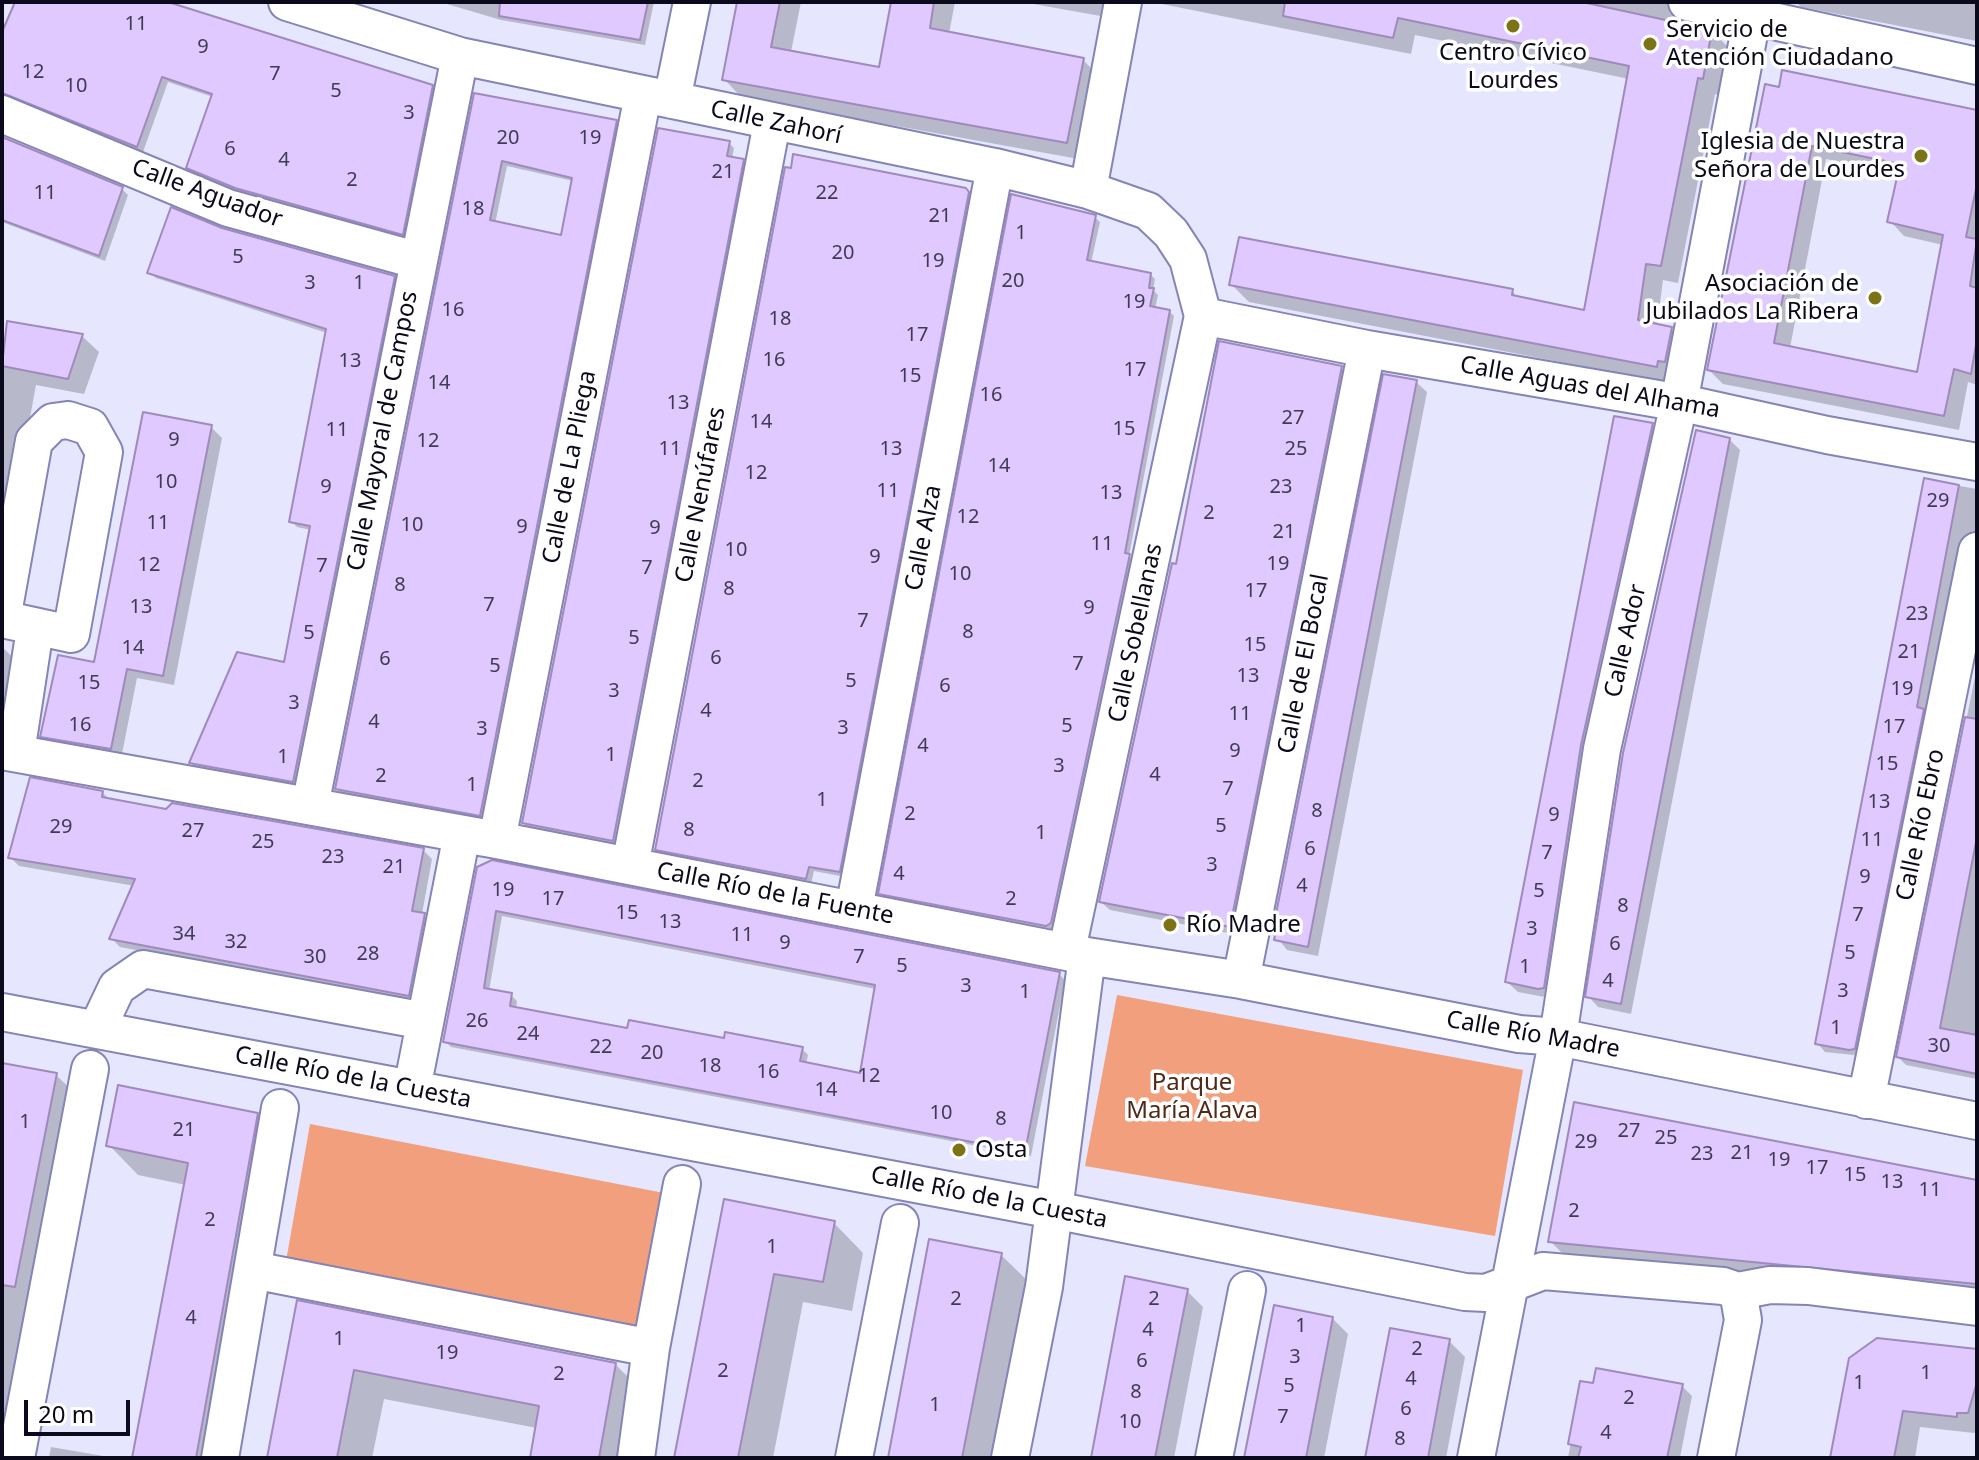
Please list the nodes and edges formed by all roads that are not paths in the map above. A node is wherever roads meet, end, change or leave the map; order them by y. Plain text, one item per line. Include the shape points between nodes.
1 (287, 2) edge
2 (692, 2) edge
3 (1123, 2) edge
4 (1687, 2) edge
5 (1754, 8) edge
6 (460, 56) junction
7 (1977, 66) edge
8 (657, 97) junction
9 (2, 114) edge
10 (772, 123) junction
11 (995, 167) junction
12 (1088, 190) junction
13 (416, 260) junction
14 (1203, 316) junction
15 (1367, 349) junction
16 (1679, 403) junction
17 (1977, 462) edge
18 (1977, 551) edge
19 (35, 629) junction
20 (9, 752) edge
21 (310, 806) junction
22 (480, 837) junction
23 (630, 866) junction
24 (854, 909) junction
25 (1077, 953) junction
26 (1241, 980) junction
27 (2, 1012) edge
28 (425, 1021) junction
29 (97, 1029) junction
30 (1558, 1037) junction
31 (90, 1069) dead end
32 (412, 1089) junction
33 (1866, 1100) junction
34 (280, 1108) dead end
35 (1977, 1121) edge
36 (682, 1184) dead end
37 (1054, 1210) junction
38 (900, 1223) dead end
39 (253, 1270) junction
40 (1510, 1283) junction
41 (1247, 1290) dead end
42 (1738, 1291) junction
43 (1977, 1307) edge
44 (651, 1348) junction
45 (16, 1458) edge
46 (220, 1458) edge
47 (636, 1458) edge
48 (854, 1458) edge
49 (1010, 1458) edge
50 (1214, 1458) edge
51 (1476, 1458) edge
52 (1716, 1458) edge

1 - 6 street, Calle Zahorí
2 - 8 street, Calle de La Pliega
3 - 12 street
4 - 5 street
5 - 7 street
5 - 16 street, Calle Ador
6 - 8 street, Calle Zahorí
6 - 13 street, Calle Mayoral de Campos
8 - 10 street, Calle Zahorí
8 - 22 street, Calle de La Pliega
9 - 13 street, Calle Aguador via 228,208
10 - 11 street, Calle Zahorí
10 - 23 street, Calle Nenúfares
11 - 12 street, Calle Zahorí
11 - 24 street, Calle Alza
12 - 14 street, Calle Zahorí via 1148,211 1171,233 1188,259
13 - 21 street, Calle Mayoral de Campos
14 - 15 street, Calle Aguas del Alhama
14 - 25 street, Calle Sobellanas
15 - 16 street, Calle Aguas del Alhama
15 - 26 street, Calle de El Bocal
16 - 17 street, Calle Aguas del Alhama
16 - 30 street, Calle Ador via 1602,749
18 - 33 street, Calle Río Ebro
19 - 19 street via 71,634 104,452 99,438 79,422 53,422 34,441 2,619
19 - 20 street
20 - 21 street, Calle Río de la Fuente
21 - 22 street, Calle Río de la Fuente
22 - 23 street, Calle Río de la Fuente
22 - 28 street
23 - 24 street, Calle Río de la Fuente
24 - 25 street, Calle Río de la Fuente
25 - 26 street, Calle Río Madre
25 - 37 street, Calle Sobellanas
26 - 30 street, Calle Río Madre
27 - 29 street, Calle Río de la Cuesta
28 - 29 street via 143,969 117,987
28 - 32 street
29 - 32 street, Calle Río de la Cuesta
30 - 33 street, Calle Río Madre
30 - 40 street, Calle Ador
31 - 45 street
32 - 37 street, Calle Río de la Cuesta
33 - 35 street, Calle Río Madre
34 - 39 street
36 - 44 street
37 - 40 street, Calle Río de la Cuesta via 1465,1292 1486,1293
37 - 49 street, Calle Sobellanas
38 - 48 street
39 - 44 street
39 - 46 street
40 - 42 street, Calle Río de la Cuesta via 1543,1271
40 - 51 street, Calle Ador
41 - 50 street
42 - 43 street, Calle Río de la Cuesta via 1808,1286
42 - 52 street via 1743,1320
44 - 47 street

